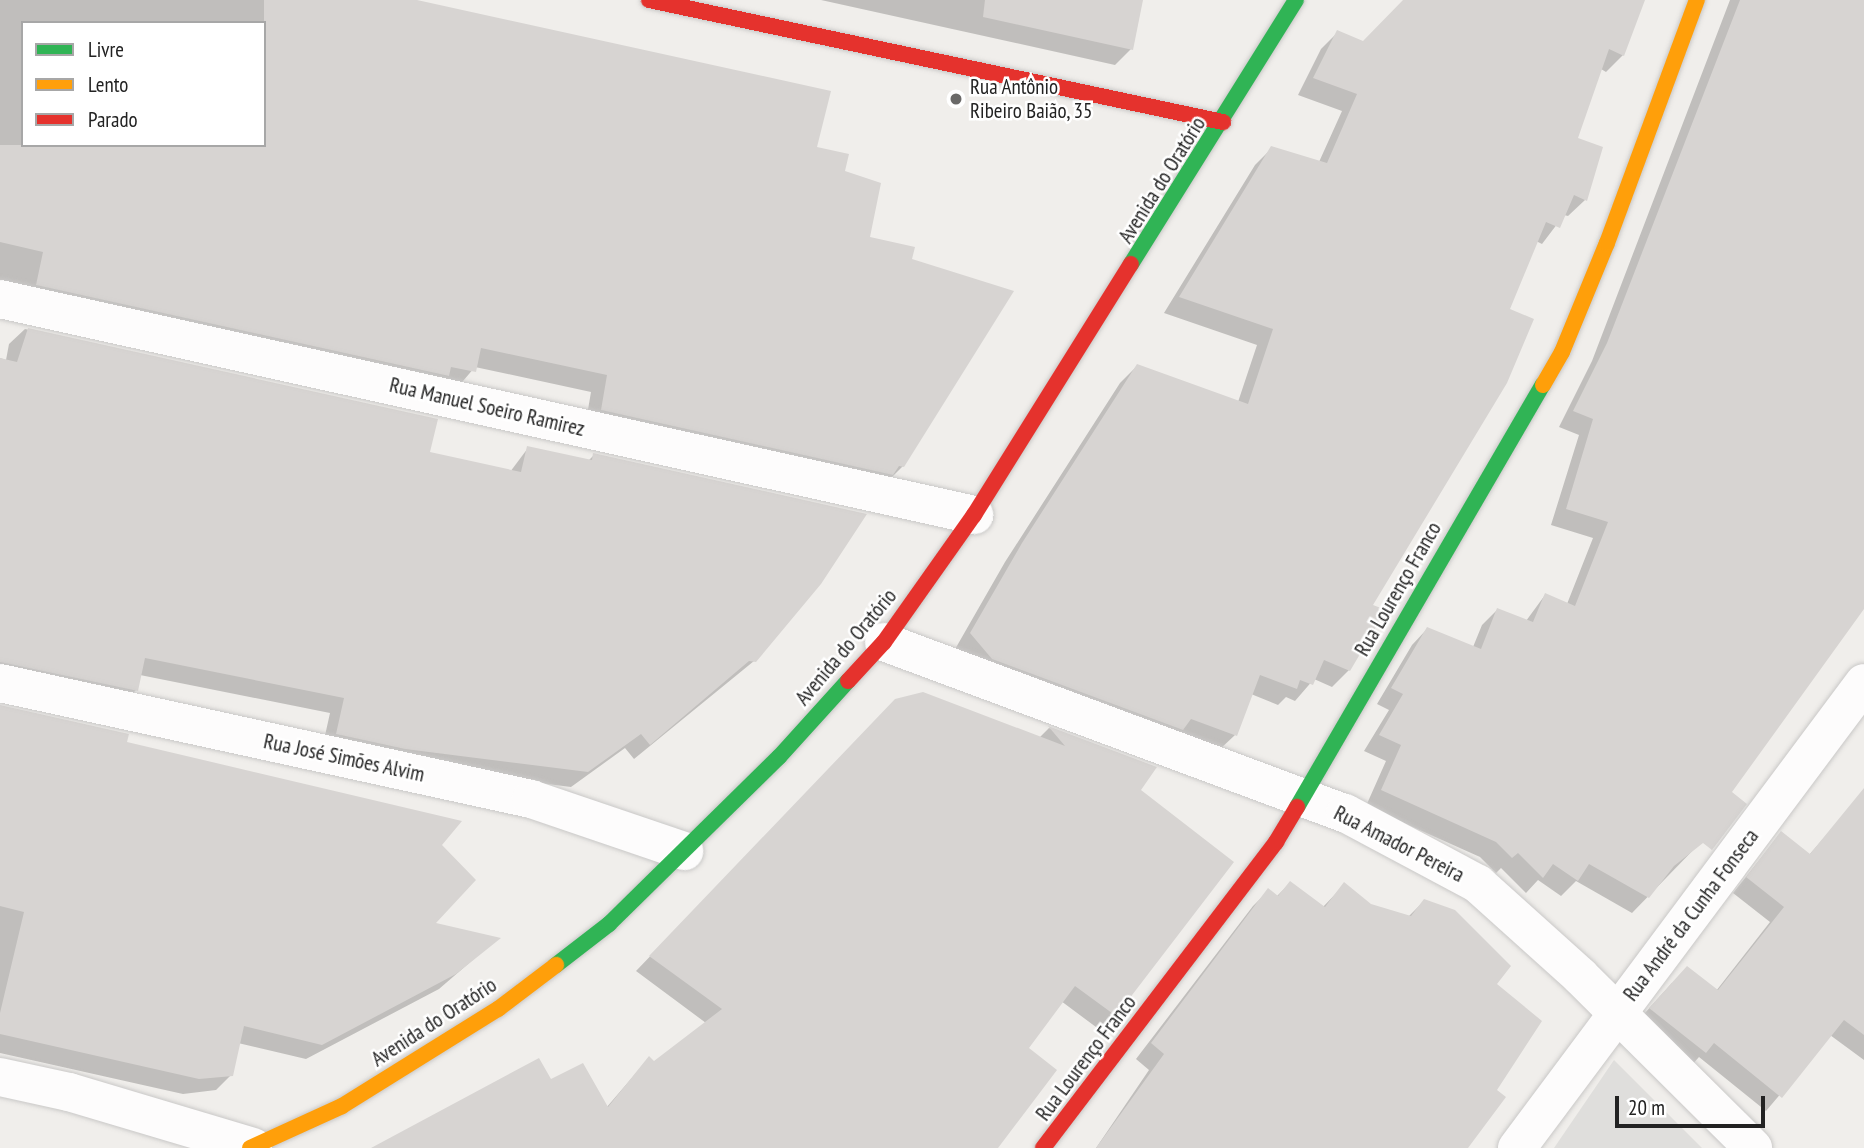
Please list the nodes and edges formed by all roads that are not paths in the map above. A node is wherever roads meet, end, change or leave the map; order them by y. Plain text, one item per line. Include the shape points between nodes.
1 (649, 0) edge
2 (1296, 0) edge
3 (1697, 0) edge
4 (712, 6) edge
5 (1223, 122) junction
6 (0, 299) edge
7 (974, 515) junction
8 (884, 642) junction
9 (0, 682) edge
10 (1864, 683) edge
11 (1301, 798) junction
12 (684, 850) junction
13 (1618, 1013) junction
14 (0, 1077) edge
15 (252, 1147) edge
16 (1044, 1148) edge
17 (1517, 1148) edge
18 (1753, 1148) edge

1 - 4 street
2 - 5 street, Avenida do Oratório
3 - 11 street, Rua Lourenço Franco via 1608,243 1562,352
4 - 5 street
5 - 7 street, Avenida do Oratório
6 - 7 street, Rua Manuel Soeiro Ramirez
7 - 8 street, Avenida do Oratório
8 - 11 street, Rua Amador Pereira
8 - 12 street, Avenida do Oratório via 779,757
9 - 12 street, Rua José Simões Alvim via 531,799
10 - 13 street, Rua André da Cunha Fonseca
11 - 13 street, Rua Amador Pereira via 1345,813 1478,884
11 - 16 street, Rua Lourenço Franco via 1276,842
12 - 15 street, Avenida do Oratório via 609,924 498,1009 342,1106
13 - 17 street, Rua André da Cunha Fonseca
13 - 18 street, Rua Amador Pereira
14 - 15 street via 69,1092

